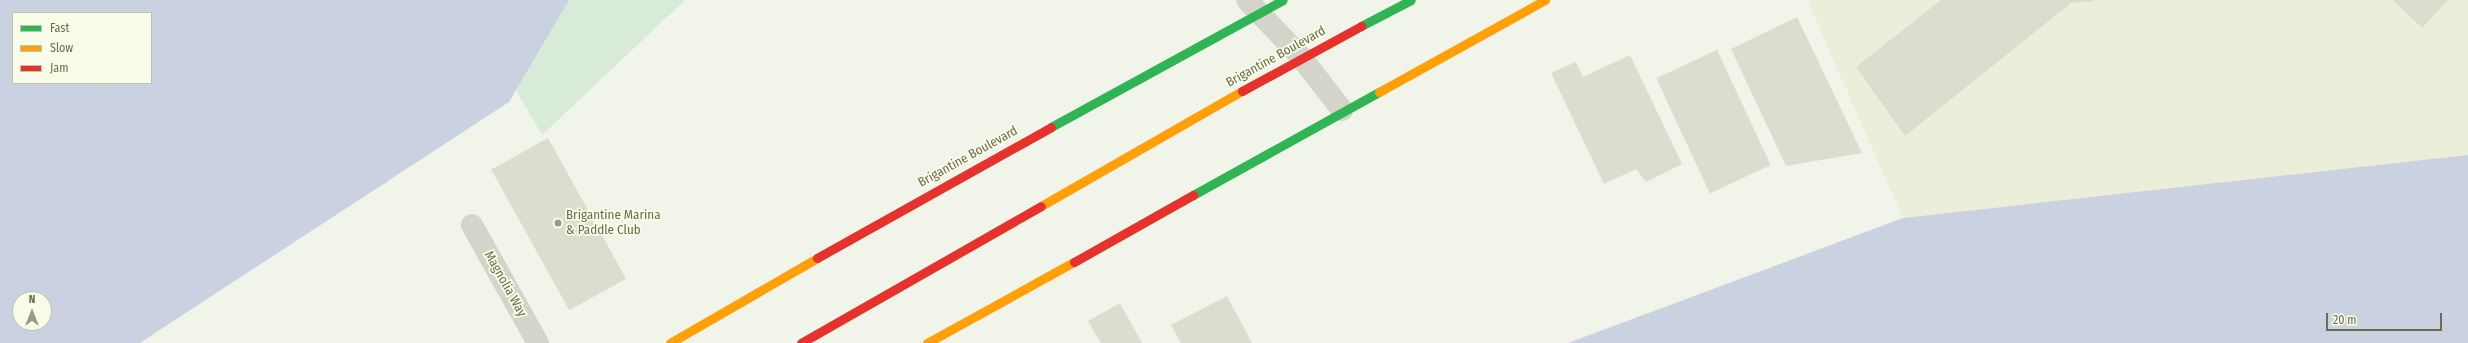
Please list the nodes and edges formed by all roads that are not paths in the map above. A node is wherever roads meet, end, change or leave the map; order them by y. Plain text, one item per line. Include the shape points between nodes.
1 (1283, 0) edge
2 (1411, 0) edge
3 (1545, 0) edge
4 (1252, 7) edge
5 (1301, 57) junction
6 (1342, 110) junction
7 (472, 225) dead end
8 (538, 343) edge
9 (670, 343) edge
10 (801, 343) edge
11 (927, 343) edge

1 - 4 main road, Brigantine Boulevard
2 - 5 main road, Brigantine Boulevard
3 - 6 main road
4 - 5 street
4 - 9 main road, Brigantine Boulevard
5 - 6 street
5 - 10 main road, Brigantine Boulevard
6 - 11 main road
7 - 8 street, Magnolia Way

